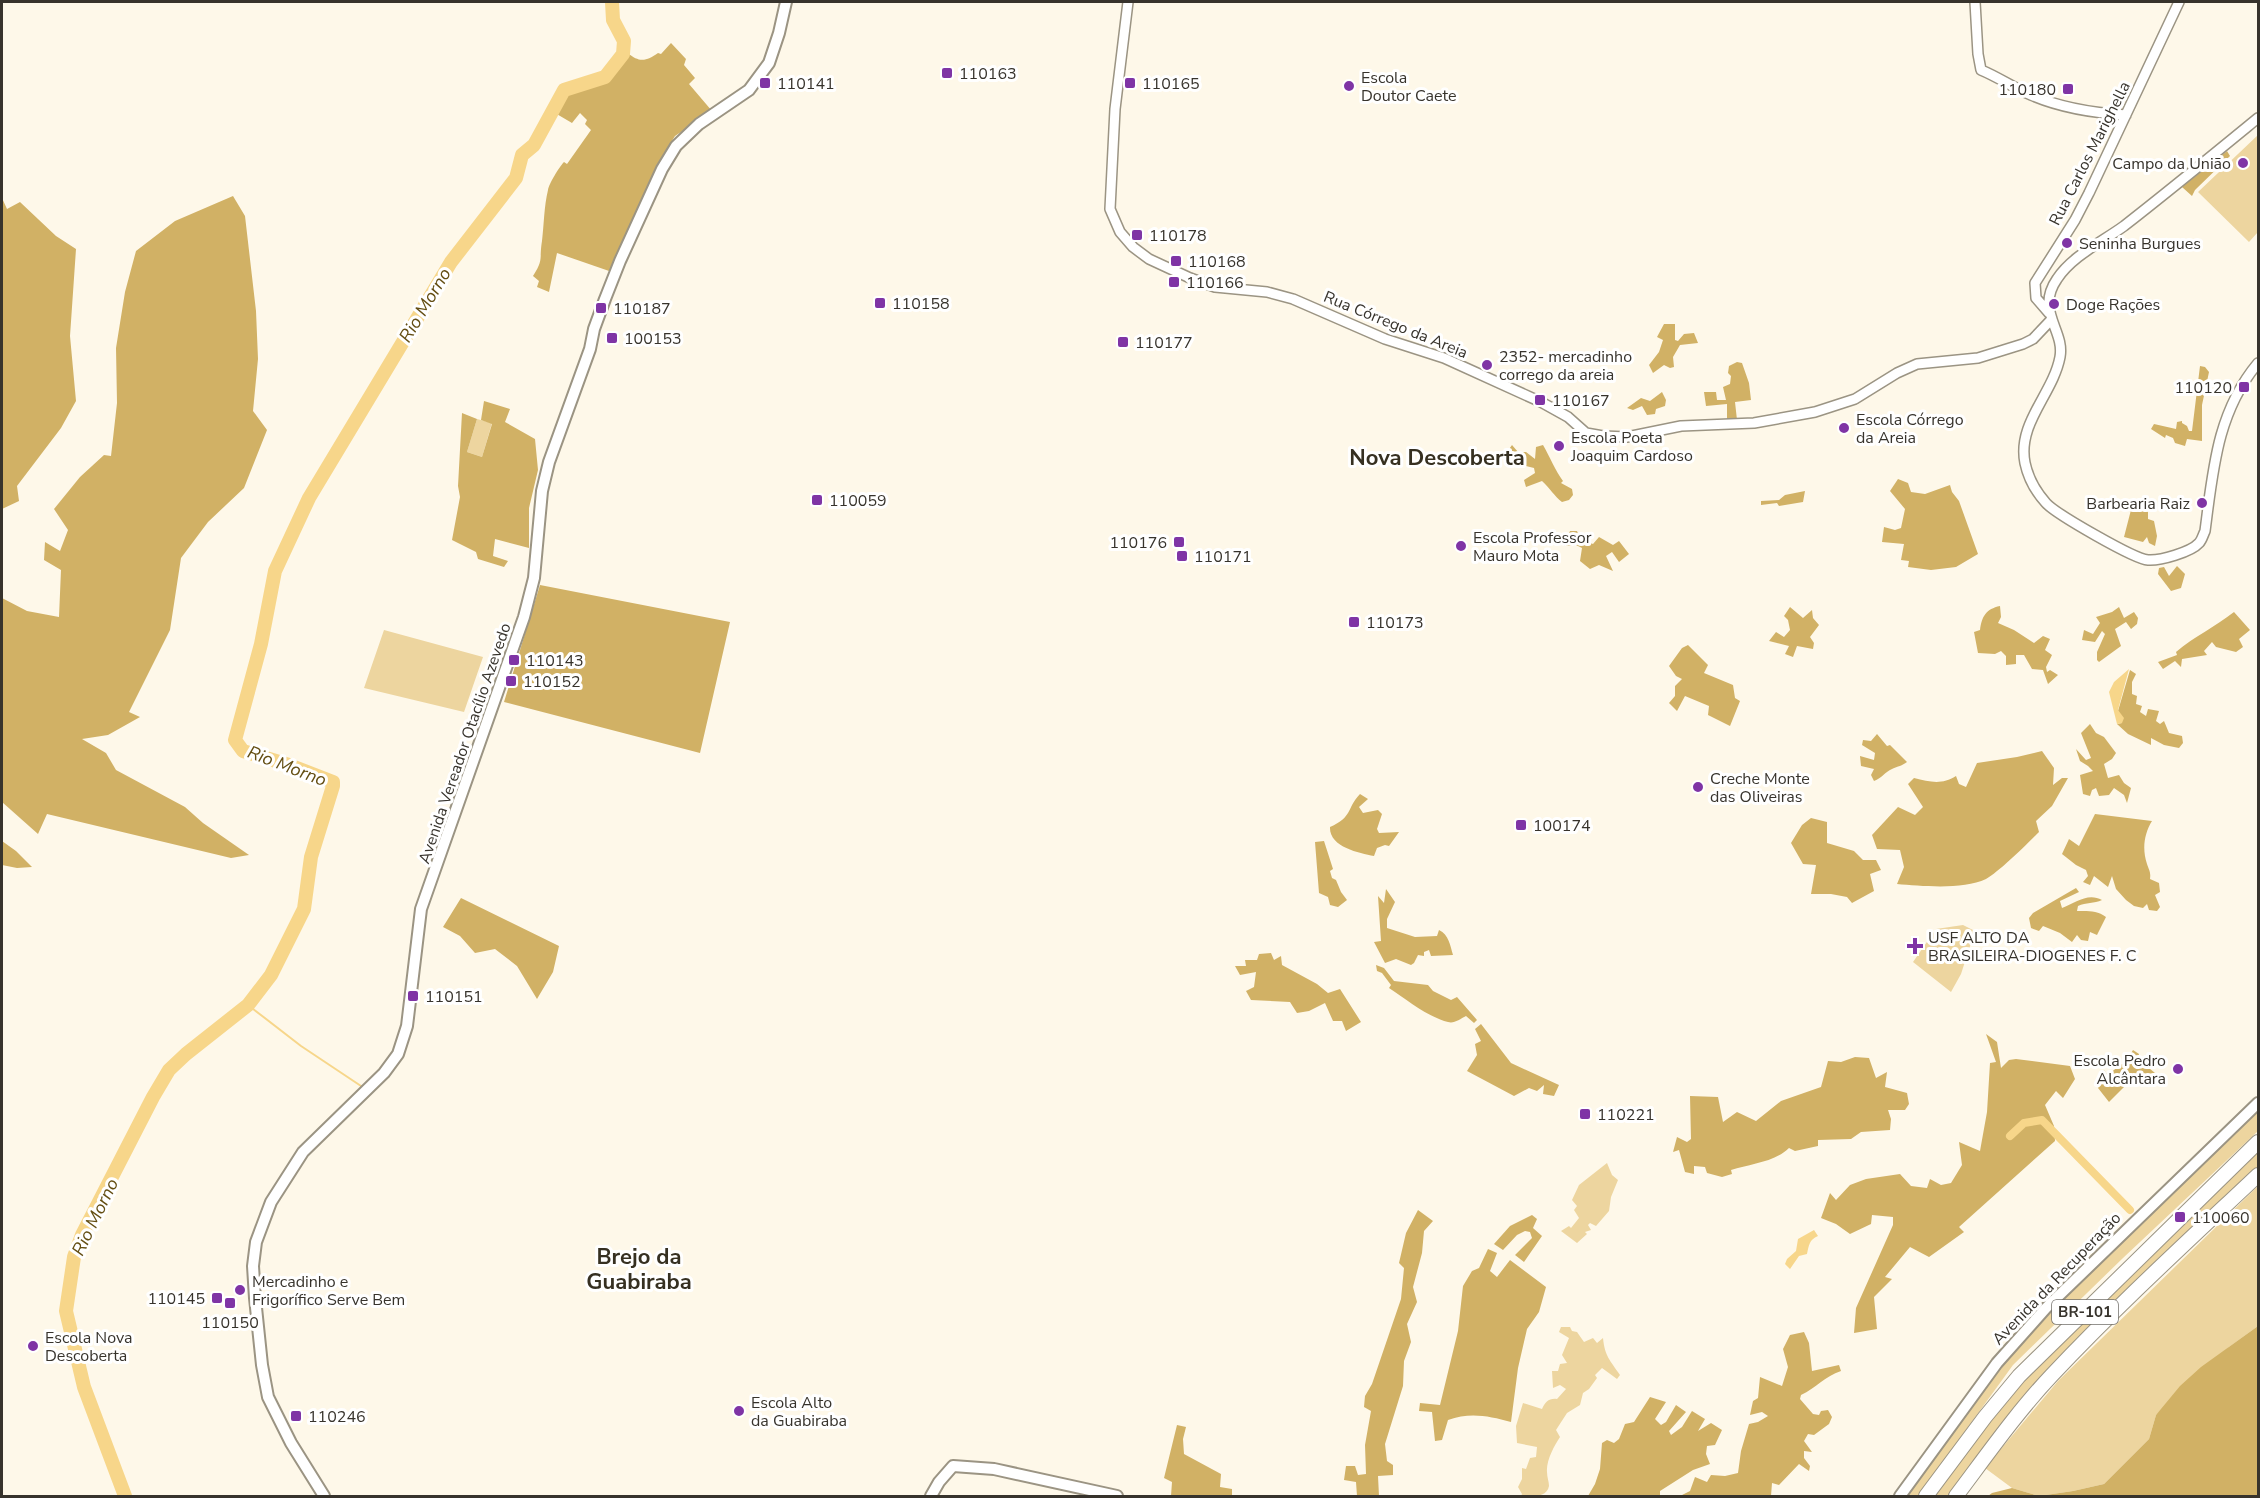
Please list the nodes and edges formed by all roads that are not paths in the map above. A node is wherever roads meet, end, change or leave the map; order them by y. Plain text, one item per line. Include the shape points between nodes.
1 (786, 2) edge
2 (1128, 2) edge
3 (1975, 2) edge
4 (2179, 2) edge
5 (2126, 115) junction
6 (2259, 118) edge
7 (2050, 317) junction
8 (2259, 363) edge
9 (2259, 1103) edge
10 (2259, 1142) edge
11 (2259, 1174) edge
12 (1116, 1496) edge
13 (324, 1497) edge
14 (931, 1497) edge
15 (1900, 1497) edge
16 (1926, 1497) edge
17 (1956, 1497) edge

1 - 13 main road, Avenida Vereador Otacílio Azevedo via 774,50 758,80 684,136 670,155 604,299 549,462 542,490 534,578 524,617 421,909 407,1026 398,1054 384,1073 303,1152 271,1202 256,1242 255,1298 268,1397
2 - 7 street, Rua Córrego da Areia via 1115,109 1110,209 1120,232 1133,247 1149,259 1215,287 1293,299 1367,332 1444,358 1541,402 1586,433 1627,437 1681,426 1754,423 1815,412 1856,399 1917,364 1978,358 2023,344
3 - 5 street via 1981,70 2053,103
4 - 5 street, Rua Carlos Marighella
5 - 7 street, Rua Carlos Marighella via 2079,213 2035,282 2036,298
6 - 7 street via 2175,187 2072,263 2053,285
7 - 8 street via 2061,353 2026,436 2024,455 2031,478 2053,509 2148,560 2181,553 2202,540 2224,421 2241,387
9 - 15 main road, Avenida da Recuperação via 2046,1308 1997,1363
10 - 16 highway, BR-101 via 2019,1376
11 - 17 highway, BR-101 via 2051,1376
12 - 14 main road via 994,1469 953,1466

